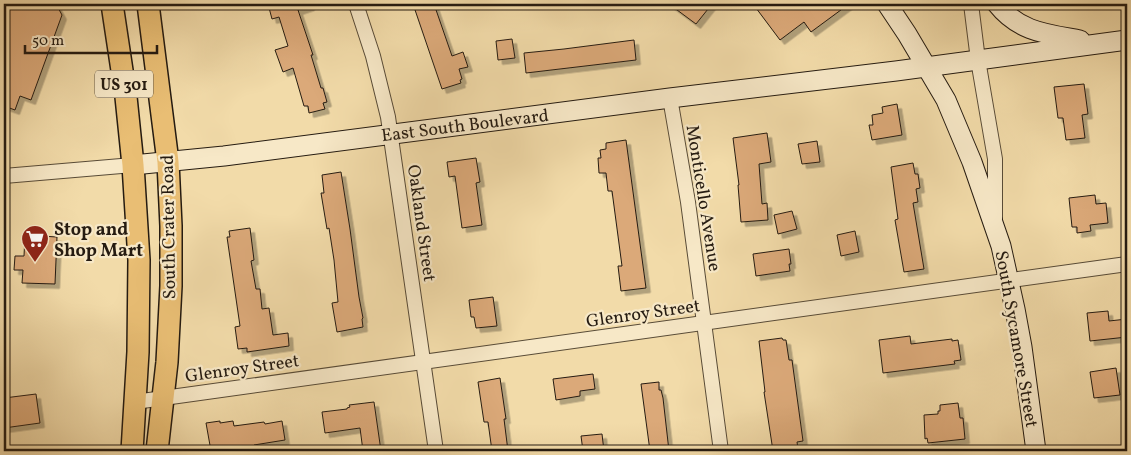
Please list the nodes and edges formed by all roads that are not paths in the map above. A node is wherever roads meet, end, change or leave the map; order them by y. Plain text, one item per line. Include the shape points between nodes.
1 (112, 4) edge
2 (148, 4) edge
3 (356, 4) edge
4 (887, 4) edge
5 (971, 4) edge
6 (997, 4) edge
7 (1127, 40) edge
8 (1098, 43) junction
9 (978, 60) junction
10 (926, 67) junction
11 (670, 98) junction
12 (391, 134) junction
13 (168, 162) junction
14 (133, 165) junction
15 (4, 176) edge
16 (995, 228) junction
17 (1127, 264) edge
18 (1009, 281) junction
19 (704, 323) junction
20 (423, 362) junction
21 (164, 398) junction
22 (136, 402) junction
23 (132, 451) edge
24 (157, 451) edge
25 (436, 451) edge
26 (721, 451) edge
27 (1036, 451) edge

1 - 14 main road, South Crater Road / US 301
2 - 13 main road, South Crater Road / US 301
3 - 12 street, Oakland Street via 373,56
4 - 10 street, South Sycamore Street
5 - 9 street, South Sycamore Street
6 - 8 street via 1026,28
7 - 8 street
8 - 9 street, East South Boulevard
9 - 10 street, East South Boulevard
9 - 16 street, South Sycamore Street via 995,159
10 - 11 street, East South Boulevard
10 - 16 street, South Sycamore Street via 946,100
11 - 12 street, East South Boulevard
11 - 19 street, Monticello Avenue
12 - 13 street, East South Boulevard
12 - 20 street, Oakland Street
13 - 14 street, East South Boulevard
13 - 21 main road, South Crater Road / US 301 via 171,286
14 - 15 street, East South Boulevard
14 - 22 main road, South Crater Road / US 301 via 139,260
16 - 18 street, South Sycamore Street
17 - 18 street, Glenroy Street
18 - 19 street, Glenroy Street
18 - 27 street, South Sycamore Street
19 - 20 street, Glenroy Street
19 - 26 street, Monticello Avenue
20 - 21 street, Glenroy Street
20 - 25 street, Oakland Street
21 - 22 street, Glenroy Street
21 - 24 main road, South Crater Road / US 301
22 - 23 main road, South Crater Road / US 301

